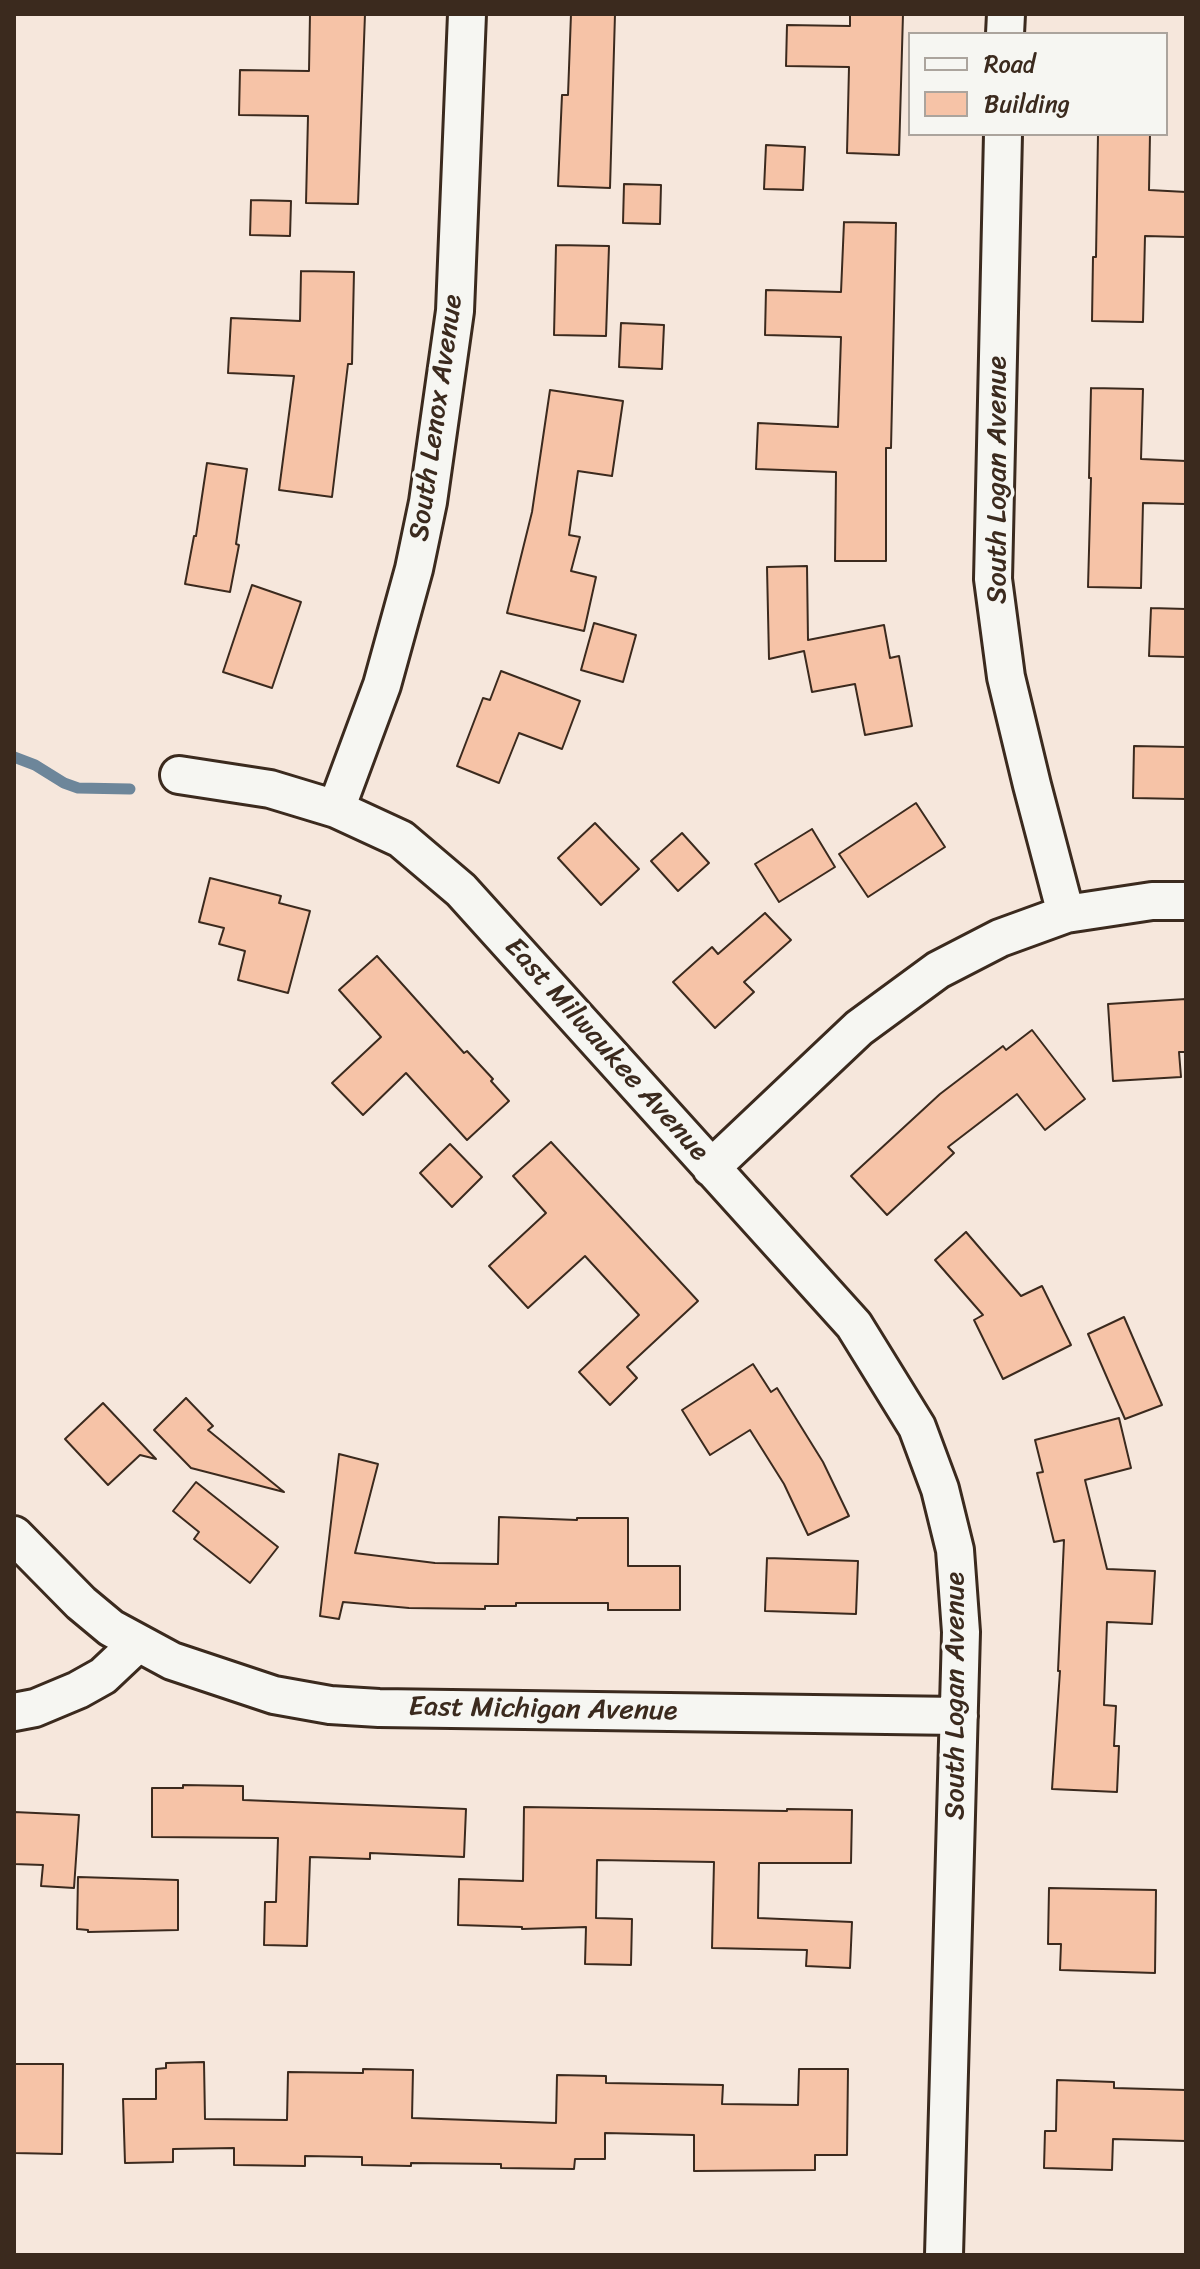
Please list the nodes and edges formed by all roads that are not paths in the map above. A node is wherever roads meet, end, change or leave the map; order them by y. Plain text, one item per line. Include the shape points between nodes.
1 (467, 14) edge
2 (1003, 136) edge
3 (179, 775) dead end
4 (336, 809) junction
5 (1186, 901) edge
6 (1066, 914) junction
7 (711, 1168) junction
8 (14, 1535) edge
9 (138, 1643) junction
10 (14, 1712) edge
11 (959, 1716) junction
12 (944, 2255) edge

1 - 4 street, South Lenox Avenue via 455,311 428,502 382,685
2 - 6 street, South Logan Avenue via 993,579 1006,677
3 - 4 street, East Milwaukee Avenue via 270,789
4 - 7 street, East Milwaukee Avenue via 401,839 461,890
5 - 6 street, East Milwaukee Avenue
6 - 7 street, East Milwaukee Avenue via 1000,938 938,970 859,1028
7 - 11 street, South Logan Avenue via 854,1325 917,1427 955,1550 961,1632
8 - 9 street, East Michigan Avenue via 81,1603
9 - 10 street via 103,1676 78,1690
9 - 11 street, East Michigan Avenue via 247,1687 330,1705
11 - 12 street, South Logan Avenue

